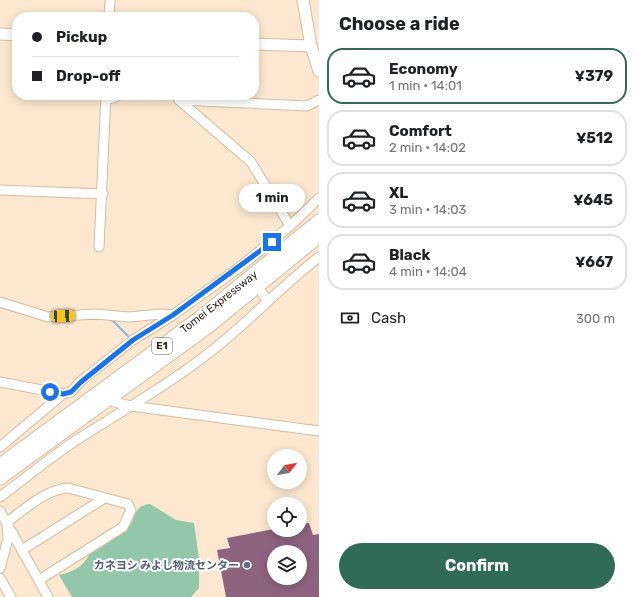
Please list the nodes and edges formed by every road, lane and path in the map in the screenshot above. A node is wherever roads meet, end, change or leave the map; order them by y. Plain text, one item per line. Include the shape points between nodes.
1 (110, 0) edge
2 (303, 0) edge
3 (109, 12) edge
4 (0, 34) edge
5 (12, 35) edge
6 (259, 44) edge
7 (315, 47) edge
8 (319, 71) edge
9 (106, 100) edge
10 (180, 100) edge
11 (210, 100) edge
12 (319, 100) edge
13 (0, 190) edge
14 (103, 194) junction
15 (319, 198) edge
16 (319, 221) edge
17 (290, 226) junction
18 (319, 236) edge
19 (99, 247) dead end
20 (319, 257) edge
21 (262, 293) dead end
22 (268, 301) junction
23 (0, 302) edge
24 (173, 315) junction
25 (0, 382) edge
26 (71, 394) junction
27 (114, 402) dead end
28 (131, 406) junction
29 (319, 431) edge
30 (0, 448) edge
31 (0, 464) edge
32 (0, 478) edge
33 (0, 497) edge
34 (103, 499) junction
35 (0, 511) edge
36 (7, 522) junction
37 (22, 550) junction
38 (0, 568) edge
39 (0, 578) edge
40 (39, 580) junction
41 (10, 597) edge
42 (48, 597) edge

1 - 3 street
2 - 7 main road
4 - 5 main road
6 - 7 main road
7 - 8 main road
9 - 14 street
10 - 17 street via 251,162
11 - 12 street via 307,106
13 - 14 street
14 - 19 street
15 - 17 street
16 - 31 highway, Tomei Expressway / E1 via 202,317
17 - 24 street via 242,269
18 - 32 highway, Tomei Expressway / E1 via 209,326
20 - 22 street
21 - 22 street
22 - 28 street via 204,357
23 - 24 street via 48,317 95,314 129,317
24 - 26 street via 133,340 81,382
25 - 26 street
26 - 30 street
27 - 28 street
28 - 29 street
28 - 33 street via 75,441
34 - 36 street via 60,488
34 - 37 street
34 - 40 street via 128,504 131,507 123,527
35 - 36 street
36 - 37 street
36 - 38 street via 8,539
37 - 40 street
39 - 41 street
40 - 42 street

